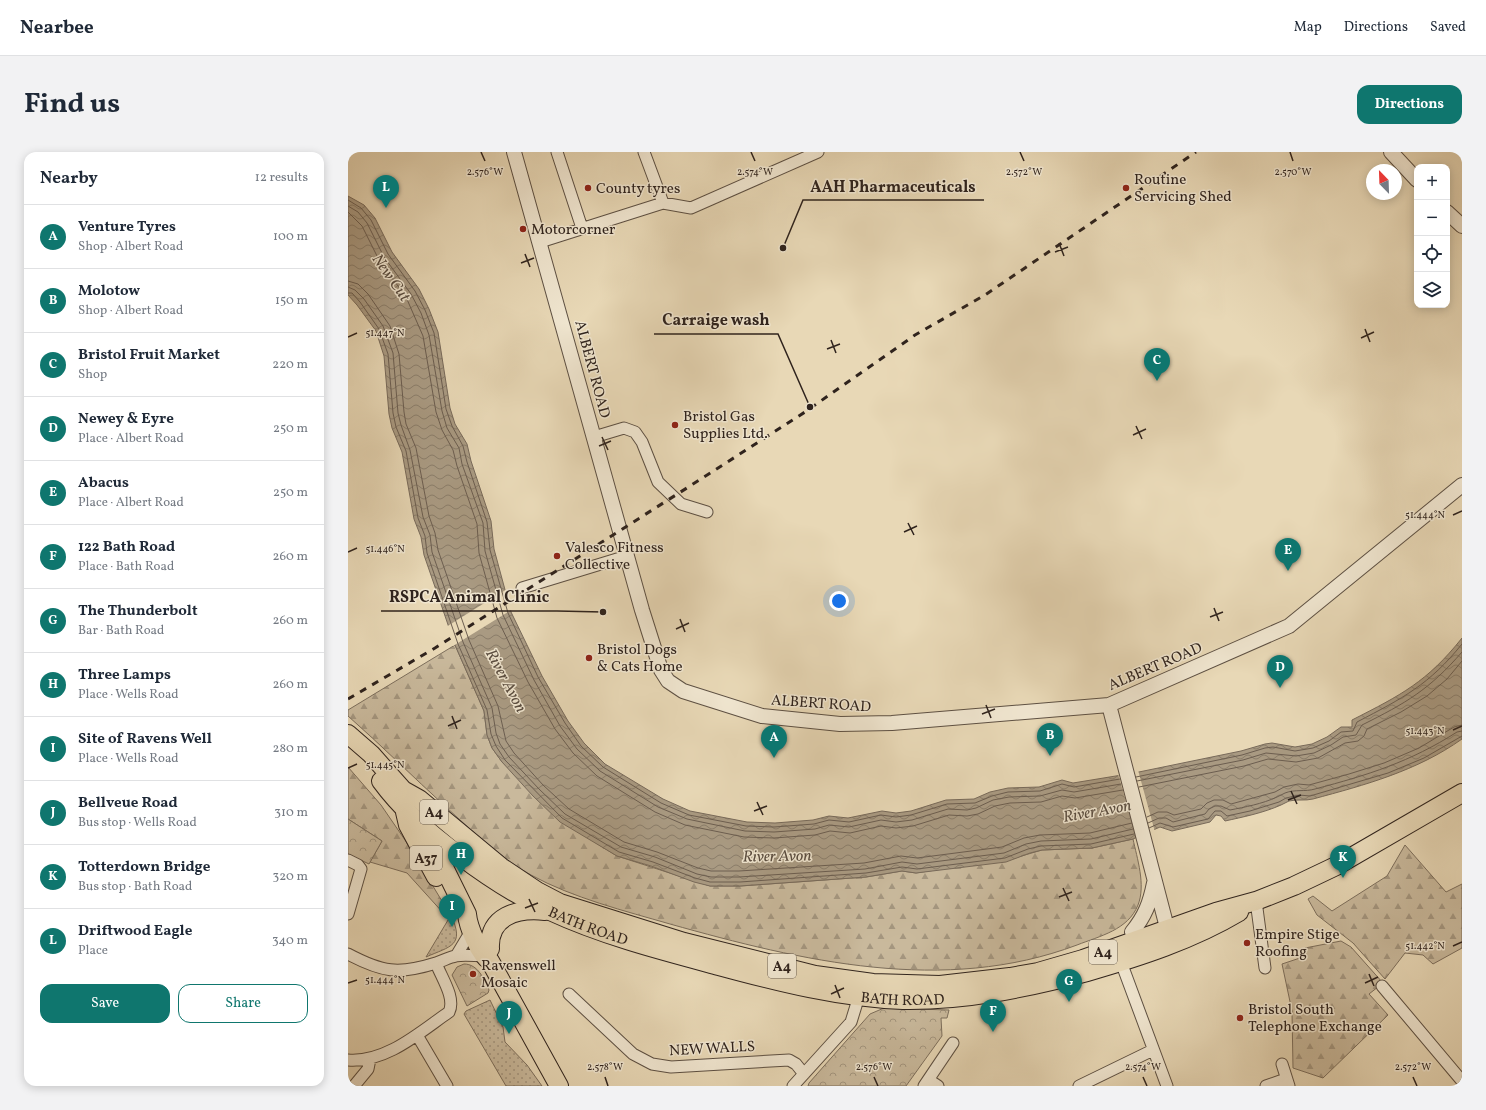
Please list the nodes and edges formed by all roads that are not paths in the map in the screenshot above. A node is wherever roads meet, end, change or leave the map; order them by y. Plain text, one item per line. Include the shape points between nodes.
1 (514, 152) edge
2 (557, 152) edge
3 (644, 152) edge
4 (818, 152) edge
5 (1391, 152) edge
6 (1414, 177) edge
7 (663, 203) junction
8 (582, 228) junction
9 (540, 242) junction
10 (594, 437) junction
11 (1462, 485) edge
12 (707, 512) dead end
13 (627, 556) junction
14 (522, 588) dead end
15 (1109, 705) junction
16 (348, 735) edge
17 (403, 790) junction
18 (1462, 793) edge
19 (405, 809) junction
20 (424, 828) junction
21 (348, 860) edge
22 (1154, 879) junction
23 (459, 898) junction
24 (1256, 901) junction
25 (549, 911) junction
26 (348, 914) edge
27 (469, 923) junction
28 (1132, 932) joint
29 (1170, 937) junction
30 (348, 954) edge
31 (488, 955) junction
32 (456, 956) junction
33 (1121, 962) junction
34 (436, 963) junction
35 (1265, 968) dead end
36 (1038, 972) junction
37 (1382, 986) dead end
38 (569, 994) dead end
39 (859, 996) junction
40 (417, 1035) junction
41 (953, 1043) dead end
42 (1153, 1050) junction
43 (370, 1059) junction
44 (348, 1060) edge
45 (1282, 1064) dead end
46 (804, 1074) junction
47 (1462, 1081) edge
48 (1287, 1082) edge
49 (926, 1083) edge
50 (354, 1086) edge
51 (447, 1086) edge
52 (559, 1086) edge
53 (793, 1086) edge
54 (938, 1086) edge
55 (1079, 1086) edge
56 (1167, 1086) edge
57 (1266, 1086) edge

1 - 9 street, ALBERT ROAD
2 - 8 street
3 - 7 street
4 - 7 street via 691,208
5 - 6 street
7 - 8 street
8 - 9 street
9 - 10 street, ALBERT ROAD
10 - 12 street via 624,428 635,432 642,442 658,482 681,504
10 - 13 street, ALBERT ROAD
11 - 15 street, ALBERT ROAD via 1289,626
13 - 14 street
13 - 15 street, ALBERT ROAD via 661,670 668,681 683,691 755,714 840,724 892,723
15 - 22 street
16 - 17 highway, BATH ROAD / A4 via 371,754
16 - 19 highway, BATH ROAD / A4 via 383,784
17 - 20 highway, BATH ROAD / A4
17 - 36 highway, BATH ROAD / A4 via 419,799 501,867 537,891 560,903 684,942 815,975 873,983 940,984
18 - 24 highway, BATH ROAD / A4 via 1336,866
19 - 20 highway, BATH ROAD / A4
19 - 23 highway, A37 via 408,826 439,884
20 - 23 highway, A37
20 - 25 highway, BATH ROAD / A4 via 502,886
21 - 26 street via 361,869
22 - 28 street via 1151,901 1143,919
22 - 29 street
23 - 27 highway, A37
24 - 29 highway, BATH ROAD / A4 via 1216,925
24 - 35 street
25 - 31 highway via 521,910 499,920 491,934
25 - 39 highway, BATH ROAD / A4 via 673,954 765,978
27 - 31 highway, A37 via 475,920
27 - 32 street
28 - 36 highway, BATH ROAD / A4 via 1120,940
29 - 33 highway, BATH ROAD / A4
29 - 36 highway, BATH ROAD / A4
30 - 34 street via 383,970 413,969
31 - 32 street
31 - 52 highway, A37
32 - 34 street
33 - 39 highway, BATH ROAD / A4 via 1030,987 988,994 903,1000
33 - 42 street
34 - 40 street via 452,1006 449,1012
37 - 47 street
38 - 46 street, NEW WALLS via 633,1054 652,1064 671,1067 789,1060
39 - 46 street via 851,1022
40 - 43 street
40 - 51 street
41 - 49 street
42 - 55 street
42 - 56 street
43 - 44 street
43 - 50 street via 368,1069
45 - 48 street
46 - 53 street
48 - 57 street
49 - 54 street

